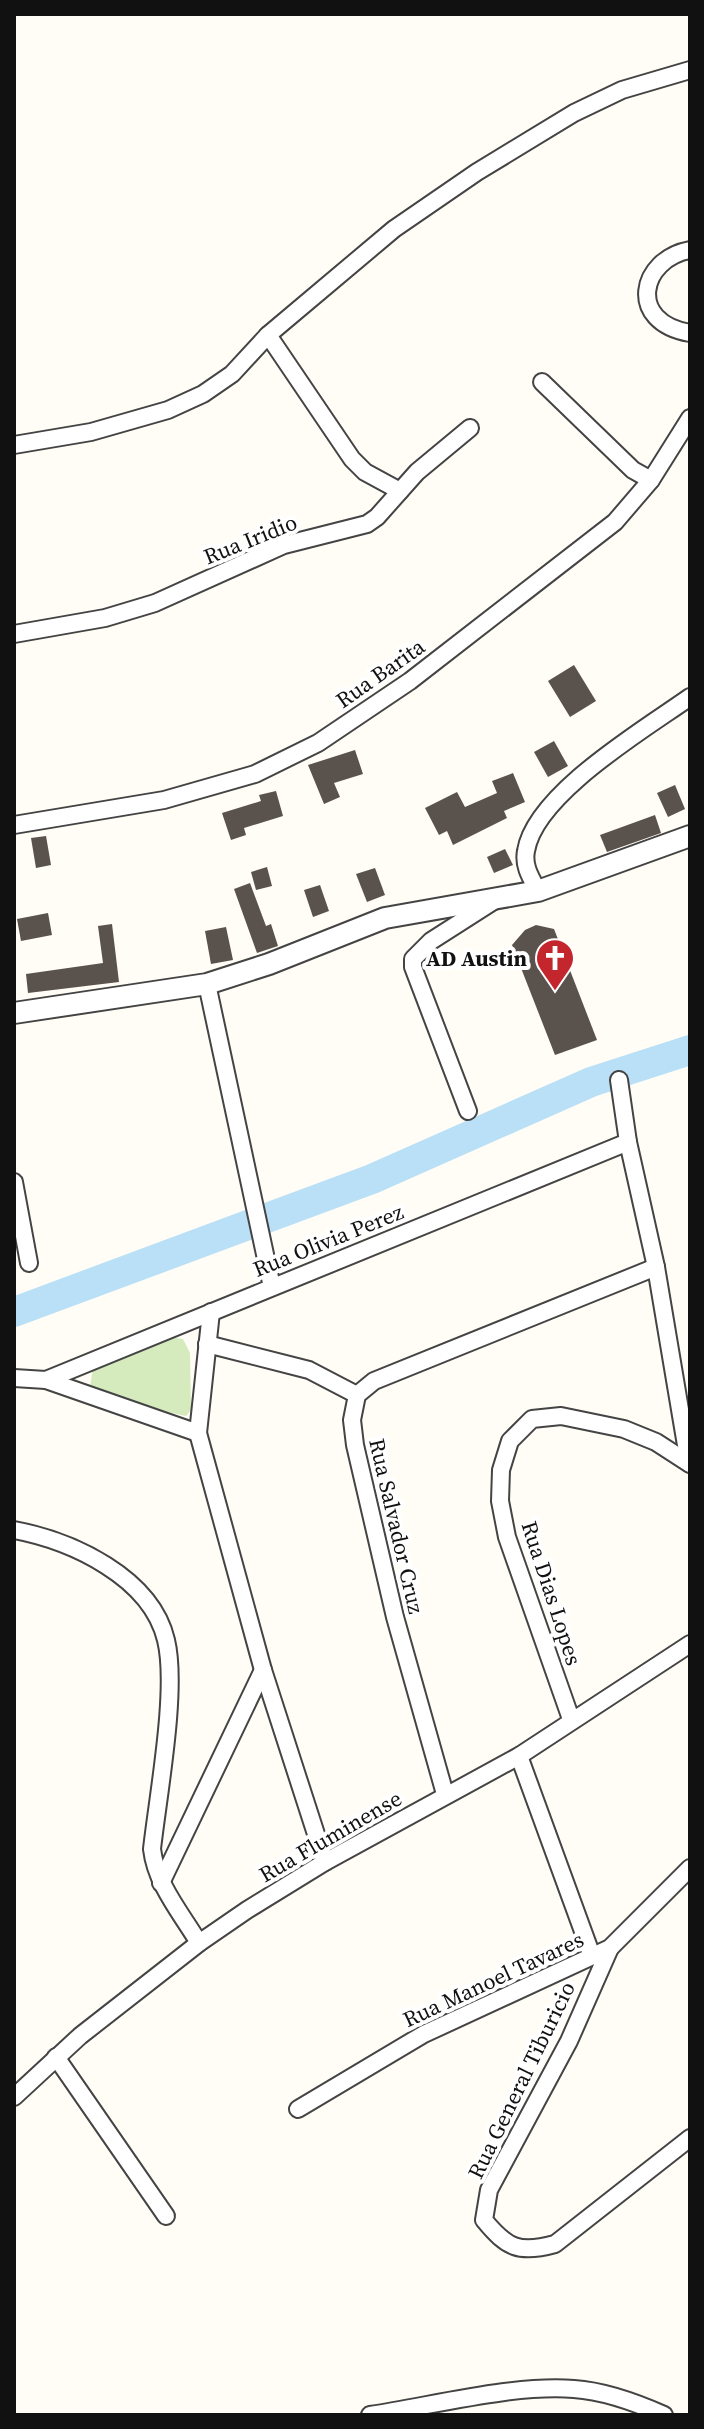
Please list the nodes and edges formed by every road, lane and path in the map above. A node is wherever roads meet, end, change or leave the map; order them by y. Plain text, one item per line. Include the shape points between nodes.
1 (690, 70) edge
2 (690, 250) edge
3 (690, 333) edge
4 (268, 335) junction
5 (542, 382) dead end
6 (690, 418) edge
7 (470, 428) dead end
8 (14, 445) edge
9 (651, 480) junction
10 (400, 491) junction
11 (14, 634) edge
12 (690, 697) edge
13 (14, 825) edge
14 (690, 836) edge
15 (538, 891) junction
16 (492, 902) junction
17 (207, 984) junction
18 (14, 1013) edge
19 (619, 1080) dead end
20 (468, 1111) dead end
21 (628, 1142) junction
22 (14, 1182) edge
23 (29, 1263) dead end
24 (656, 1267) junction
25 (272, 1287) junction
26 (211, 1312) junction
27 (207, 1344) junction
28 (14, 1378) edge
29 (46, 1380) junction
30 (357, 1395) junction
31 (198, 1433) junction
32 (689, 1464) edge
33 (14, 1530) edge
34 (690, 1644) edge
35 (263, 1670) junction
36 (571, 1719) junction
37 (519, 1756) junction
38 (445, 1794) junction
39 (325, 1862) junction
40 (690, 1868) edge
41 (161, 1883) junction
42 (199, 1943) junction
43 (610, 1948) junction
44 (592, 1956) junction
45 (56, 2057) junction
46 (14, 2097) edge
47 (298, 2109) dead end
48 (690, 2138) edge
49 (166, 2216) dead end
50 (370, 2415) edge
51 (664, 2415) edge

1 - 4 street via 622,90 574,113 394,229
2 - 3 street via 661,266 646,299 651,315 665,326
4 - 8 street via 232,374 168,410 91,432
4 - 10 street via 352,459
5 - 9 street via 633,470
6 - 9 street, Rua Barita
7 - 10 street, Rua Iridio
9 - 13 street, Rua Barita via 594,540 410,681 318,743 255,774 164,800
10 - 11 street, Rua Iridio via 367,524 284,545 155,603
12 - 15 street via 571,783 548,809 526,850 526,867
14 - 15 street
15 - 16 street
16 - 17 street via 385,918
16 - 20 street via 431,941 413,959
17 - 18 street
17 - 25 street
19 - 21 street
21 - 24 street
21 - 25 street, Rua Olivia Perez
22 - 23 street
24 - 30 street via 374,1381
24 - 32 street
25 - 26 street, Rua Olivia Perez
26 - 27 street
26 - 29 street, Rua Olivia Perez
27 - 30 street via 309,1370
27 - 31 street
28 - 29 street
29 - 31 street
30 - 38 street, Rua Salvador Cruz via 355,1445 395,1617
31 - 35 street
32 - 36 street, Rua Dias Lopes via 624,1429 561,1416 532,1419 510,1441 501,1470 500,1501 507,1537
33 - 41 street via 48,1536 91,1557 127,1582 161,1627 171,1672 152,1849
34 - 36 street, Rua Fluminense
35 - 39 street
35 - 41 street
36 - 37 street, Rua Fluminense
37 - 38 street, Rua Fluminense
37 - 44 street
38 - 39 street, Rua Fluminense
39 - 42 street, Rua Fluminense
40 - 43 street, Rua Manoel Tavares
41 - 42 street
42 - 45 street, Rua Fluminense
43 - 44 street, Rua Manoel Tavares
43 - 48 street, Rua General Tiburicio via 569,2041 489,2190 484,2220 501,2241 529,2251 555,2244
44 - 47 street, Rua Manoel Tavares via 424,2034
45 - 46 street, Rua Fluminense
45 - 49 street
50 - 51 street via 575,2389

